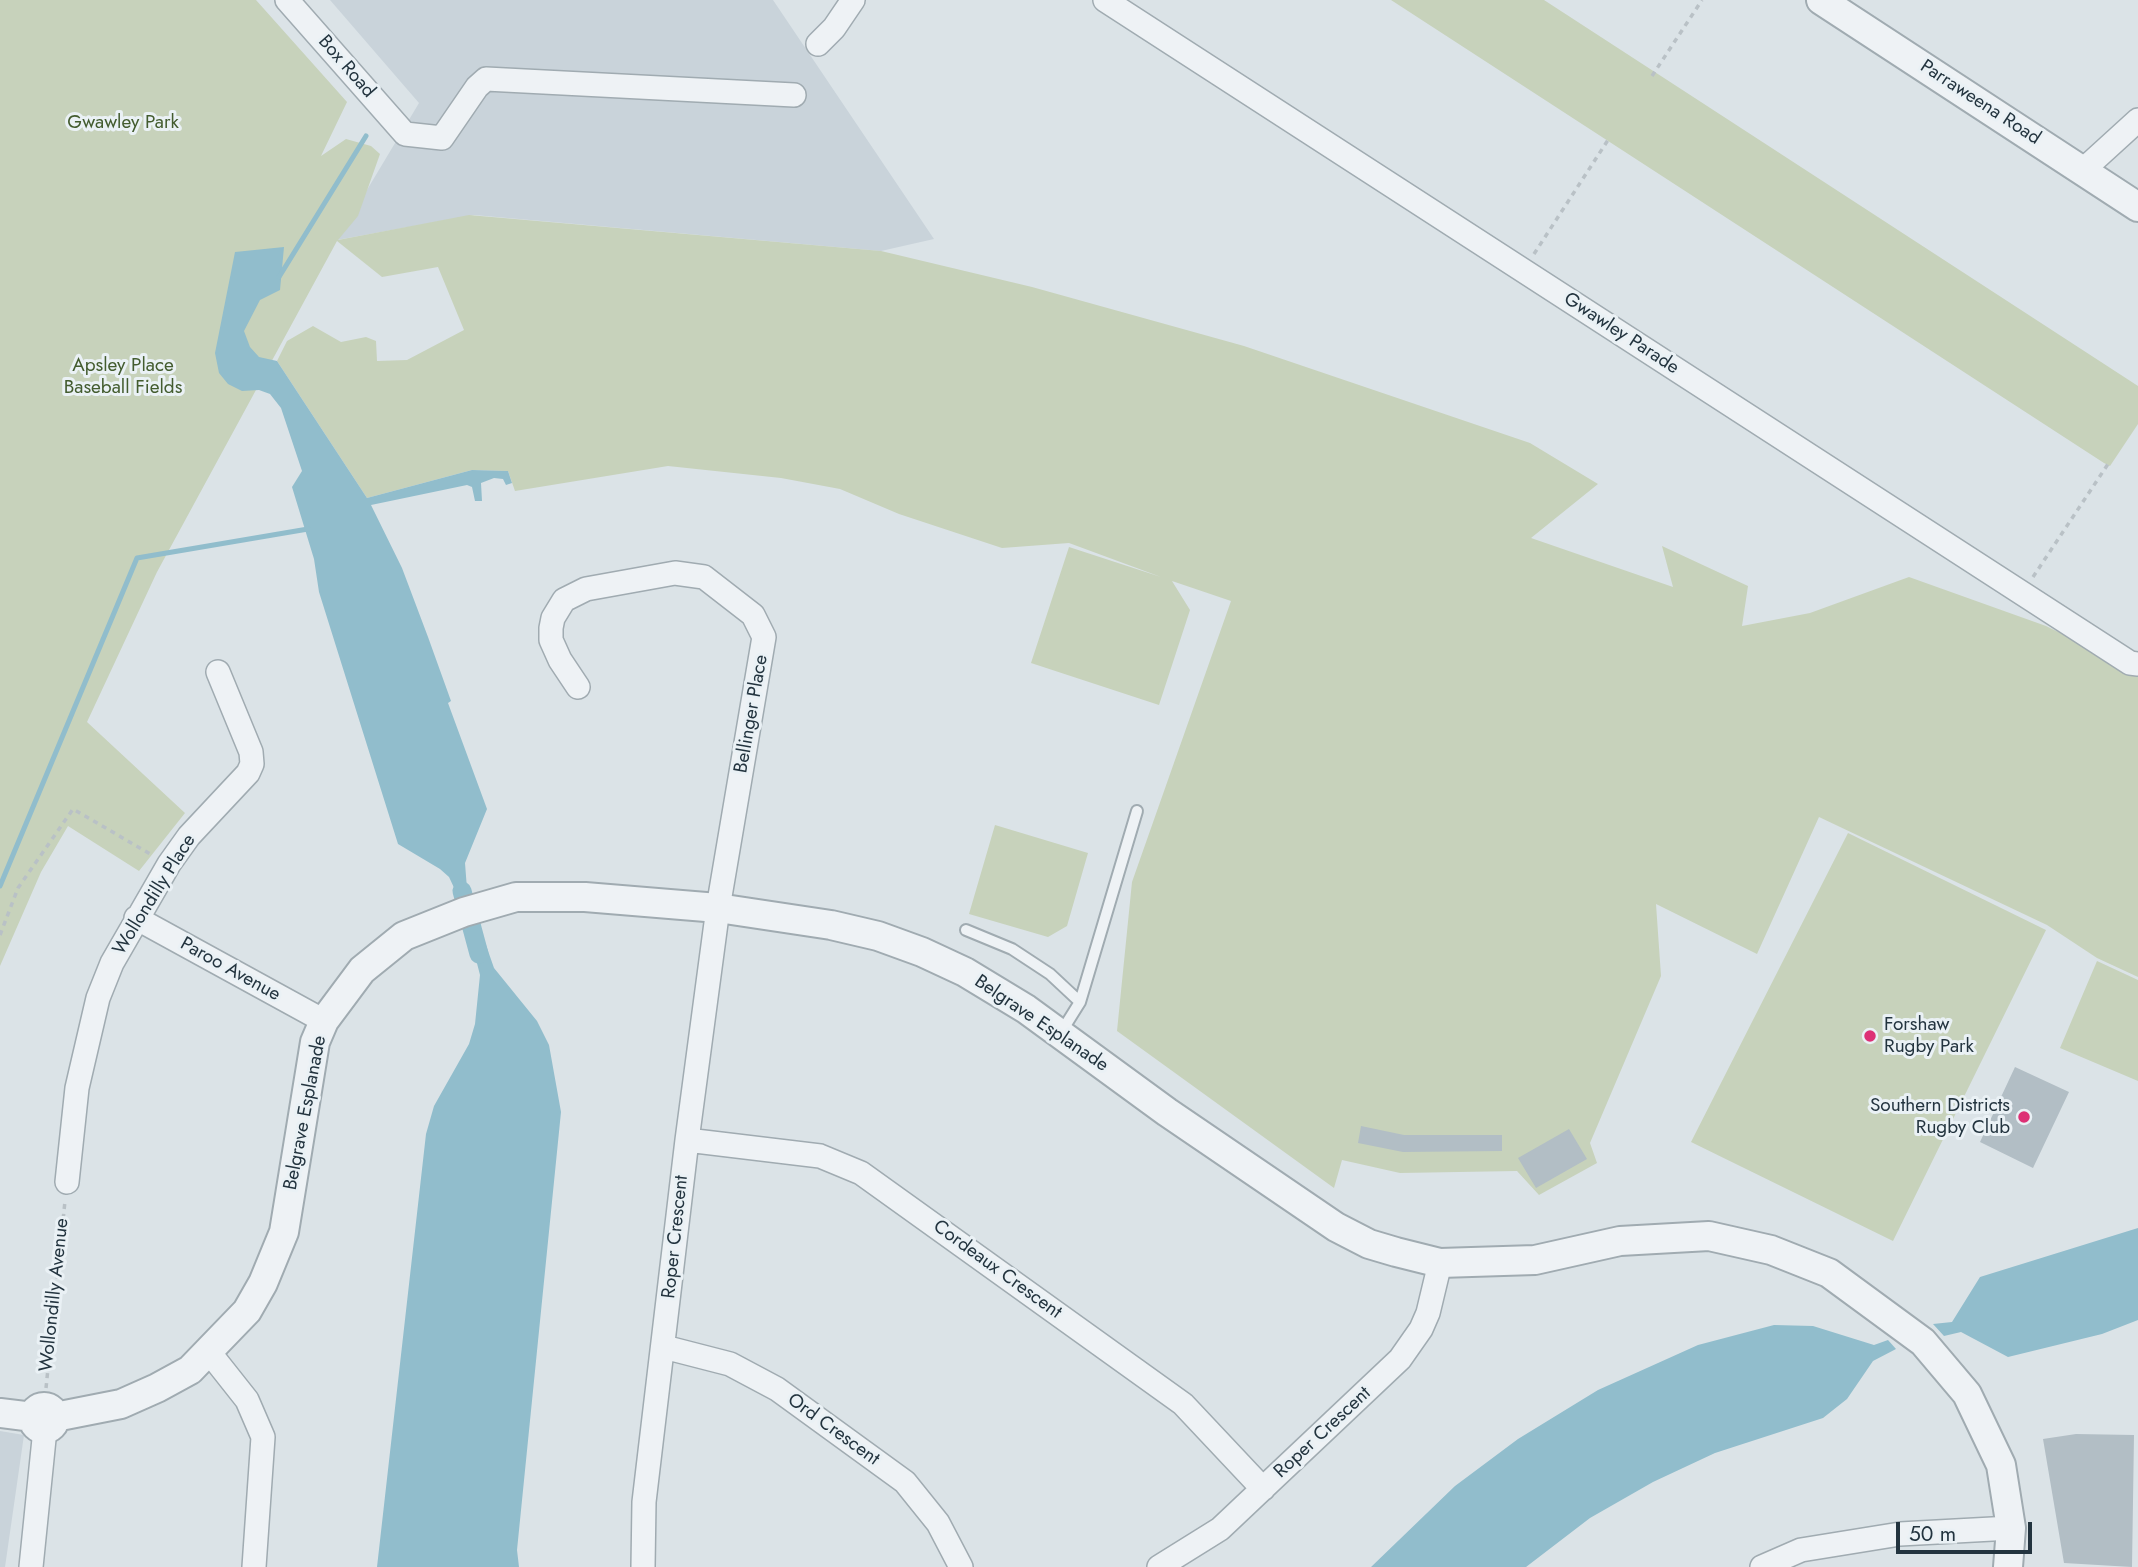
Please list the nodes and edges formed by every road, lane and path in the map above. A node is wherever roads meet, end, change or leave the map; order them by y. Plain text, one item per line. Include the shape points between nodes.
1 (287, 0) edge
2 (853, 0) edge
3 (1105, 0) edge
4 (1702, 0) edge
5 (1822, 0) edge
6 (818, 44) dead end
7 (1652, 76) dead end
8 (794, 95) dead end
9 (2138, 120) edge
10 (1608, 140) dead end
11 (2082, 171) junction
12 (2138, 207) edge
13 (1523, 270) junction
14 (2108, 464) dead end
15 (2020, 592) junction
16 (2138, 664) edge
17 (218, 672) dead end
18 (578, 687) dead end
19 (1137, 811) dead end
20 (169, 864) junction
21 (718, 908) junction
22 (136, 918) junction
23 (966, 930) dead end
24 (0, 935) edge
25 (1080, 1002) junction
26 (324, 1021) junction
27 (1060, 1034) junction
28 (687, 1140) junction
29 (67, 1182) joint
30 (1440, 1263) junction
31 (664, 1347) junction
32 (209, 1352) junction
33 (0, 1413) edge
34 (44, 1418) junction
35 (1264, 1489) junction
36 (2011, 1528) junction
37 (31, 1567) edge
38 (254, 1567) edge
39 (643, 1567) edge
40 (961, 1567) edge
41 (1159, 1567) edge
42 (1762, 1567) edge
43 (2008, 1567) edge

1 - 8 street, Box Road via 405,134 442,138 486,79
2 - 6 street
3 - 13 street, Gwawley Parade
4 - 7 path
5 - 11 street, Parraweena Road
9 - 11 street
10 - 13 path
11 - 12 street, Parraweena Road
13 - 15 street, Gwawley Parade
14 - 15 path
15 - 16 street, Gwawley Parade
17 - 20 street, Wollondilly Place via 252,764
18 - 21 street, Bellinger Place via 551,640 553,618 573,593 640,578 690,574 716,583 761,627 764,648
19 - 25 lane
20 - 22 street, Wollondilly Place
20 - 24 path via 73,810 18,888
21 - 26 street, Belgrave Esplanade via 585,897 516,897 469,910 404,936 362,970
21 - 27 street, Belgrave Esplanade via 831,925 922,952 965,972
21 - 28 street, Roper Crescent
22 - 26 street, Paroo Avenue
22 - 29 street, Wollondilly Place via 98,998 77,1088
23 - 25 lane via 1012,949 1050,974
25 - 27 lane
26 - 32 street, Belgrave Esplanade via 315,1042 284,1232 264,1283 247,1311
27 - 30 street, Belgrave Esplanade via 1336,1227 1369,1244
28 - 31 street, Roper Crescent
28 - 35 street, Cordeaux Crescent via 820,1156 861,1173 1183,1404
29 - 34 path, Wollondilly Avenue
30 - 35 street, Roper Crescent via 1422,1329 1400,1359
30 - 36 street, Belgrave Esplanade via 1535,1260 1620,1241 1709,1236 1771,1250 1829,1273 1923,1342 1966,1394 2001,1465
31 - 39 street, Roper Crescent via 644,1502
31 - 40 street, Ord Crescent via 730,1364 777,1390 905,1482 938,1523
32 - 34 street, Belgrave Esplanade via 190,1370 121,1404
32 - 38 street via 247,1400 263,1437
33 - 34 street, Belgrave Esplanade
34 - 37 street
35 - 41 street, Roper Crescent via 1220,1528
36 - 42 street via 1900,1534 1801,1550
36 - 43 street, Belgrave Esplanade

